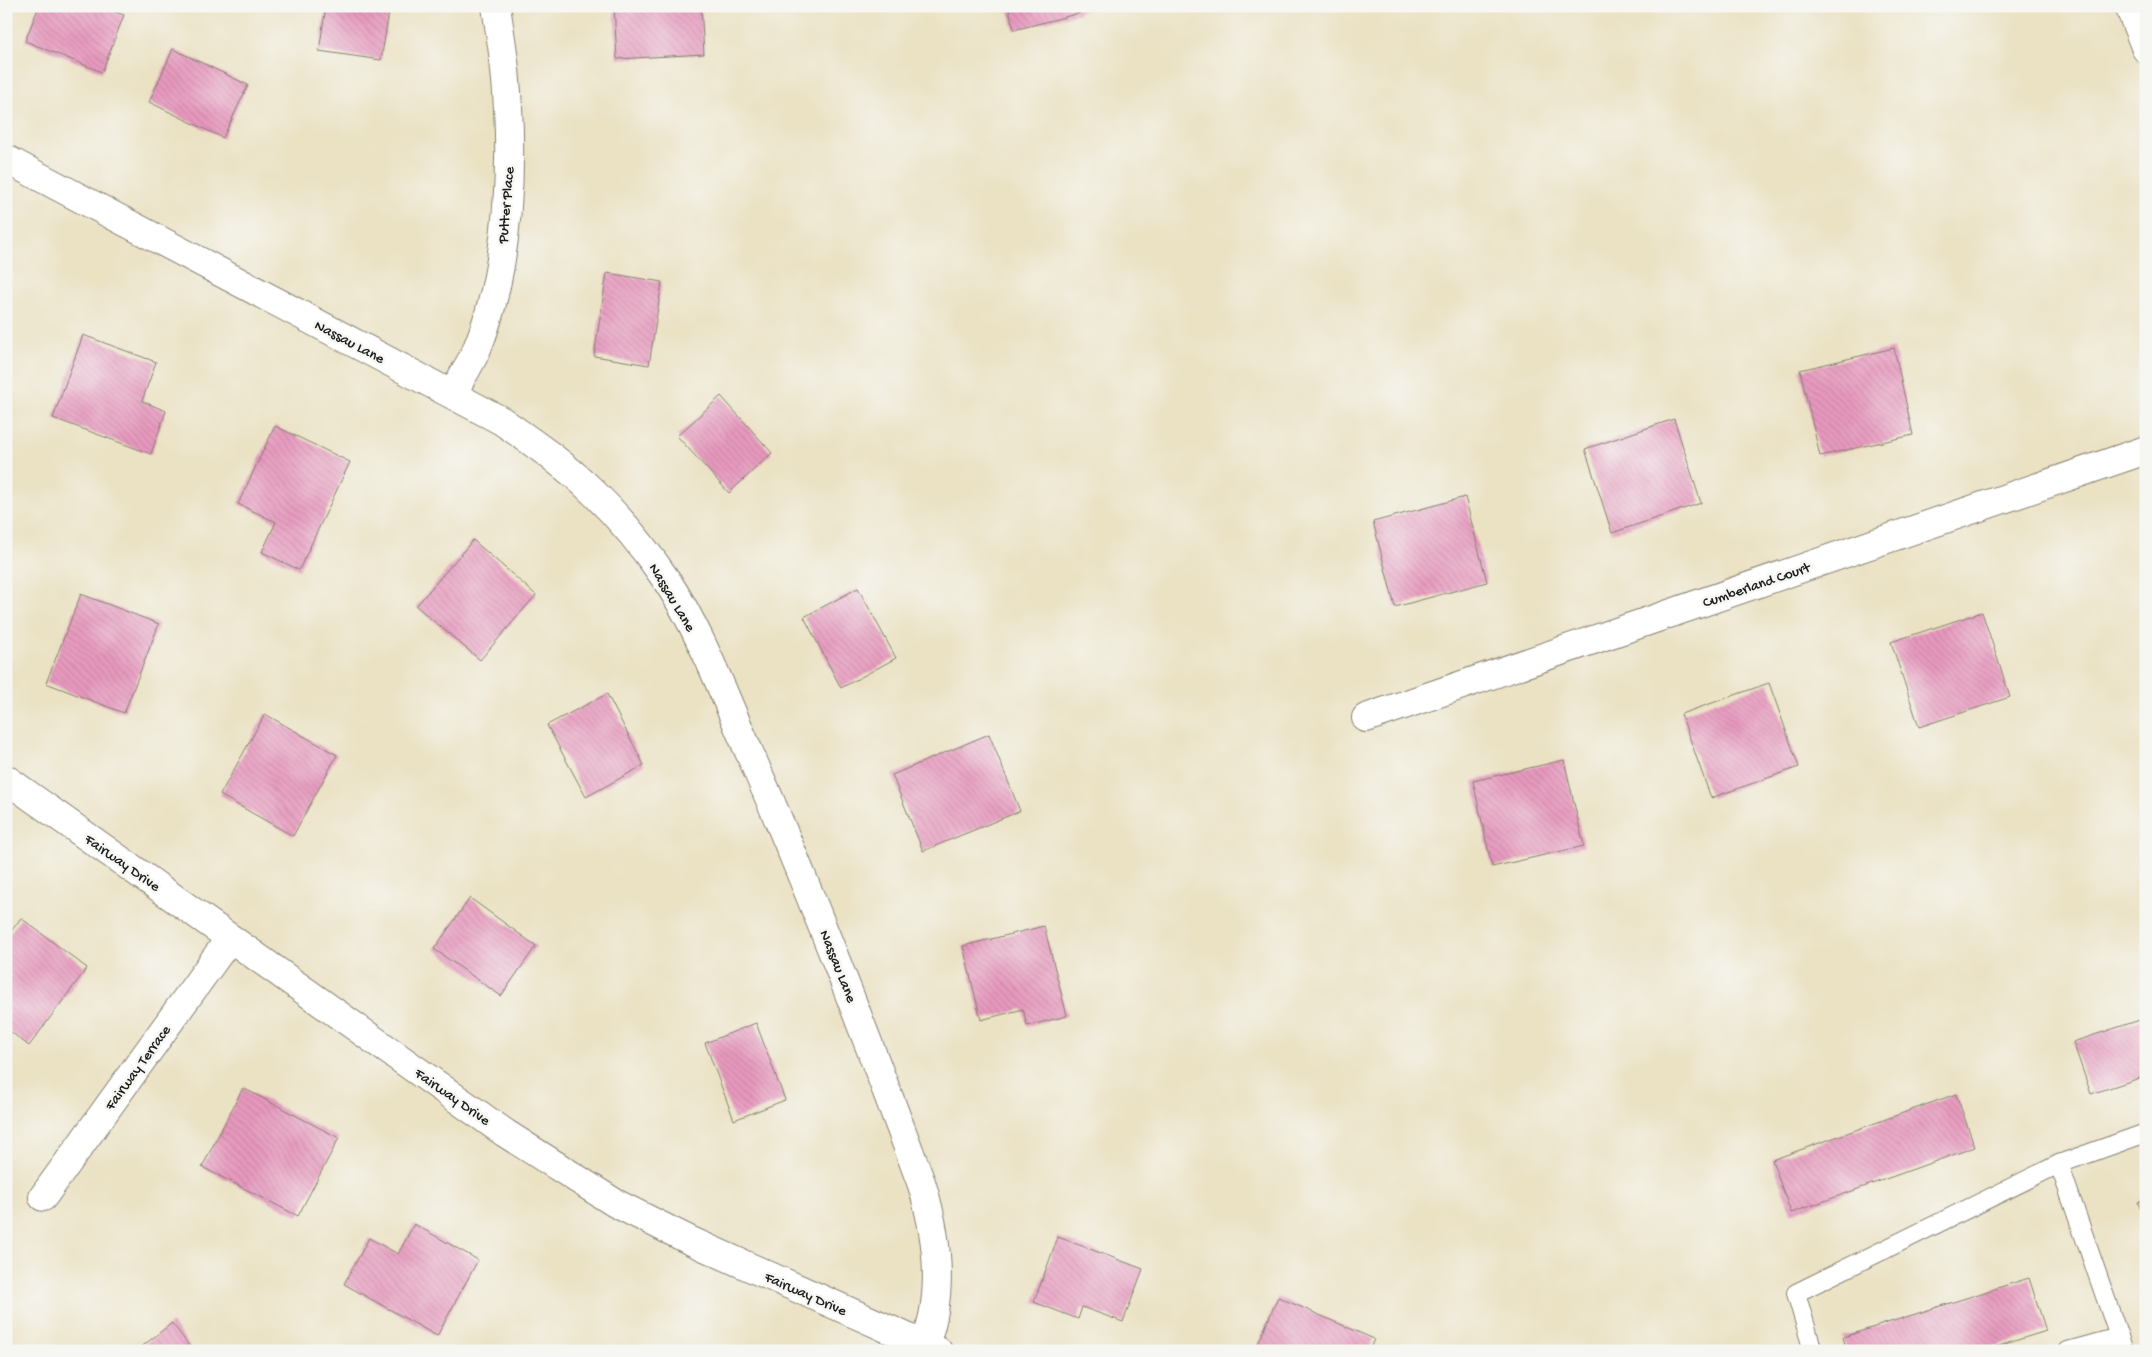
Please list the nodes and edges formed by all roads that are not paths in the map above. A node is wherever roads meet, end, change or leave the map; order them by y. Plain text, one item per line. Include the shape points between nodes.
1 (496, 6) edge
2 (2130, 6) edge
3 (2146, 49) edge
4 (6, 159) edge
5 (452, 394) junction
6 (2146, 450) edge
7 (1366, 718) dead end
8 (6, 779) edge
9 (230, 938) junction
10 (2146, 1133) edge
11 (2059, 1164) junction
12 (44, 1197) dead end
13 (2122, 1344) edge
14 (928, 1349) edge
15 (1813, 1351) edge
16 (2068, 1351) edge

1 - 5 street, Putter Place via 505,70 509,140 507,204 491,307 475,352
2 - 3 street
4 - 5 street, Nassau Lane
5 - 14 street, Nassau Lane via 530,440 593,491 633,536 668,583 699,639 779,820 856,1008 922,1186 930,1215 937,1289
6 - 7 street, Cumberland Court
8 - 9 street, Fairway Drive
9 - 12 street, Fairway Terrace
9 - 14 street, Fairway Drive via 506,1133 615,1203
10 - 11 lane
11 - 13 lane
11 - 15 lane via 1796,1293
13 - 16 lane

